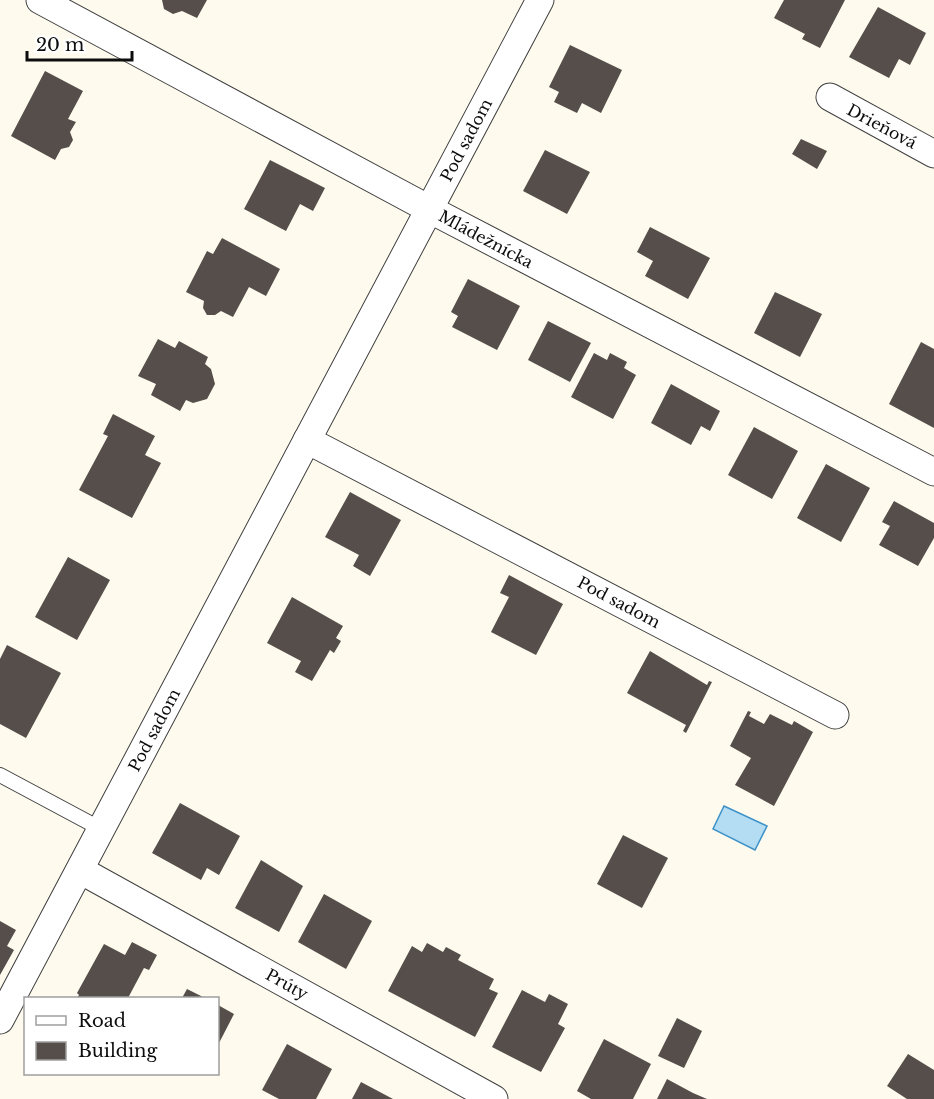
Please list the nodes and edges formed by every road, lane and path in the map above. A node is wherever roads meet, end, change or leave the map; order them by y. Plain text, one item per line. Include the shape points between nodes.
1 (40, 0) edge
2 (540, 0) edge
3 (830, 97) dead end
4 (934, 154) edge
5 (429, 209) junction
6 (307, 440) junction
7 (934, 472) edge
8 (835, 715) dead end
9 (0, 775) edge
10 (101, 829) junction
11 (80, 870) junction
12 (2, 1014) edge
13 (494, 1099) edge

1 - 5 street, Mládežnícka
2 - 5 street, Pod sadom
3 - 4 street, Drieňová
5 - 6 street, Pod sadom
5 - 7 street, Mládežnícka
6 - 8 street, Pod sadom
6 - 10 street, Pod sadom
9 - 10 lane
10 - 11 street, Pod sadom
11 - 12 street, Pod sadom
11 - 13 street, Prúty

